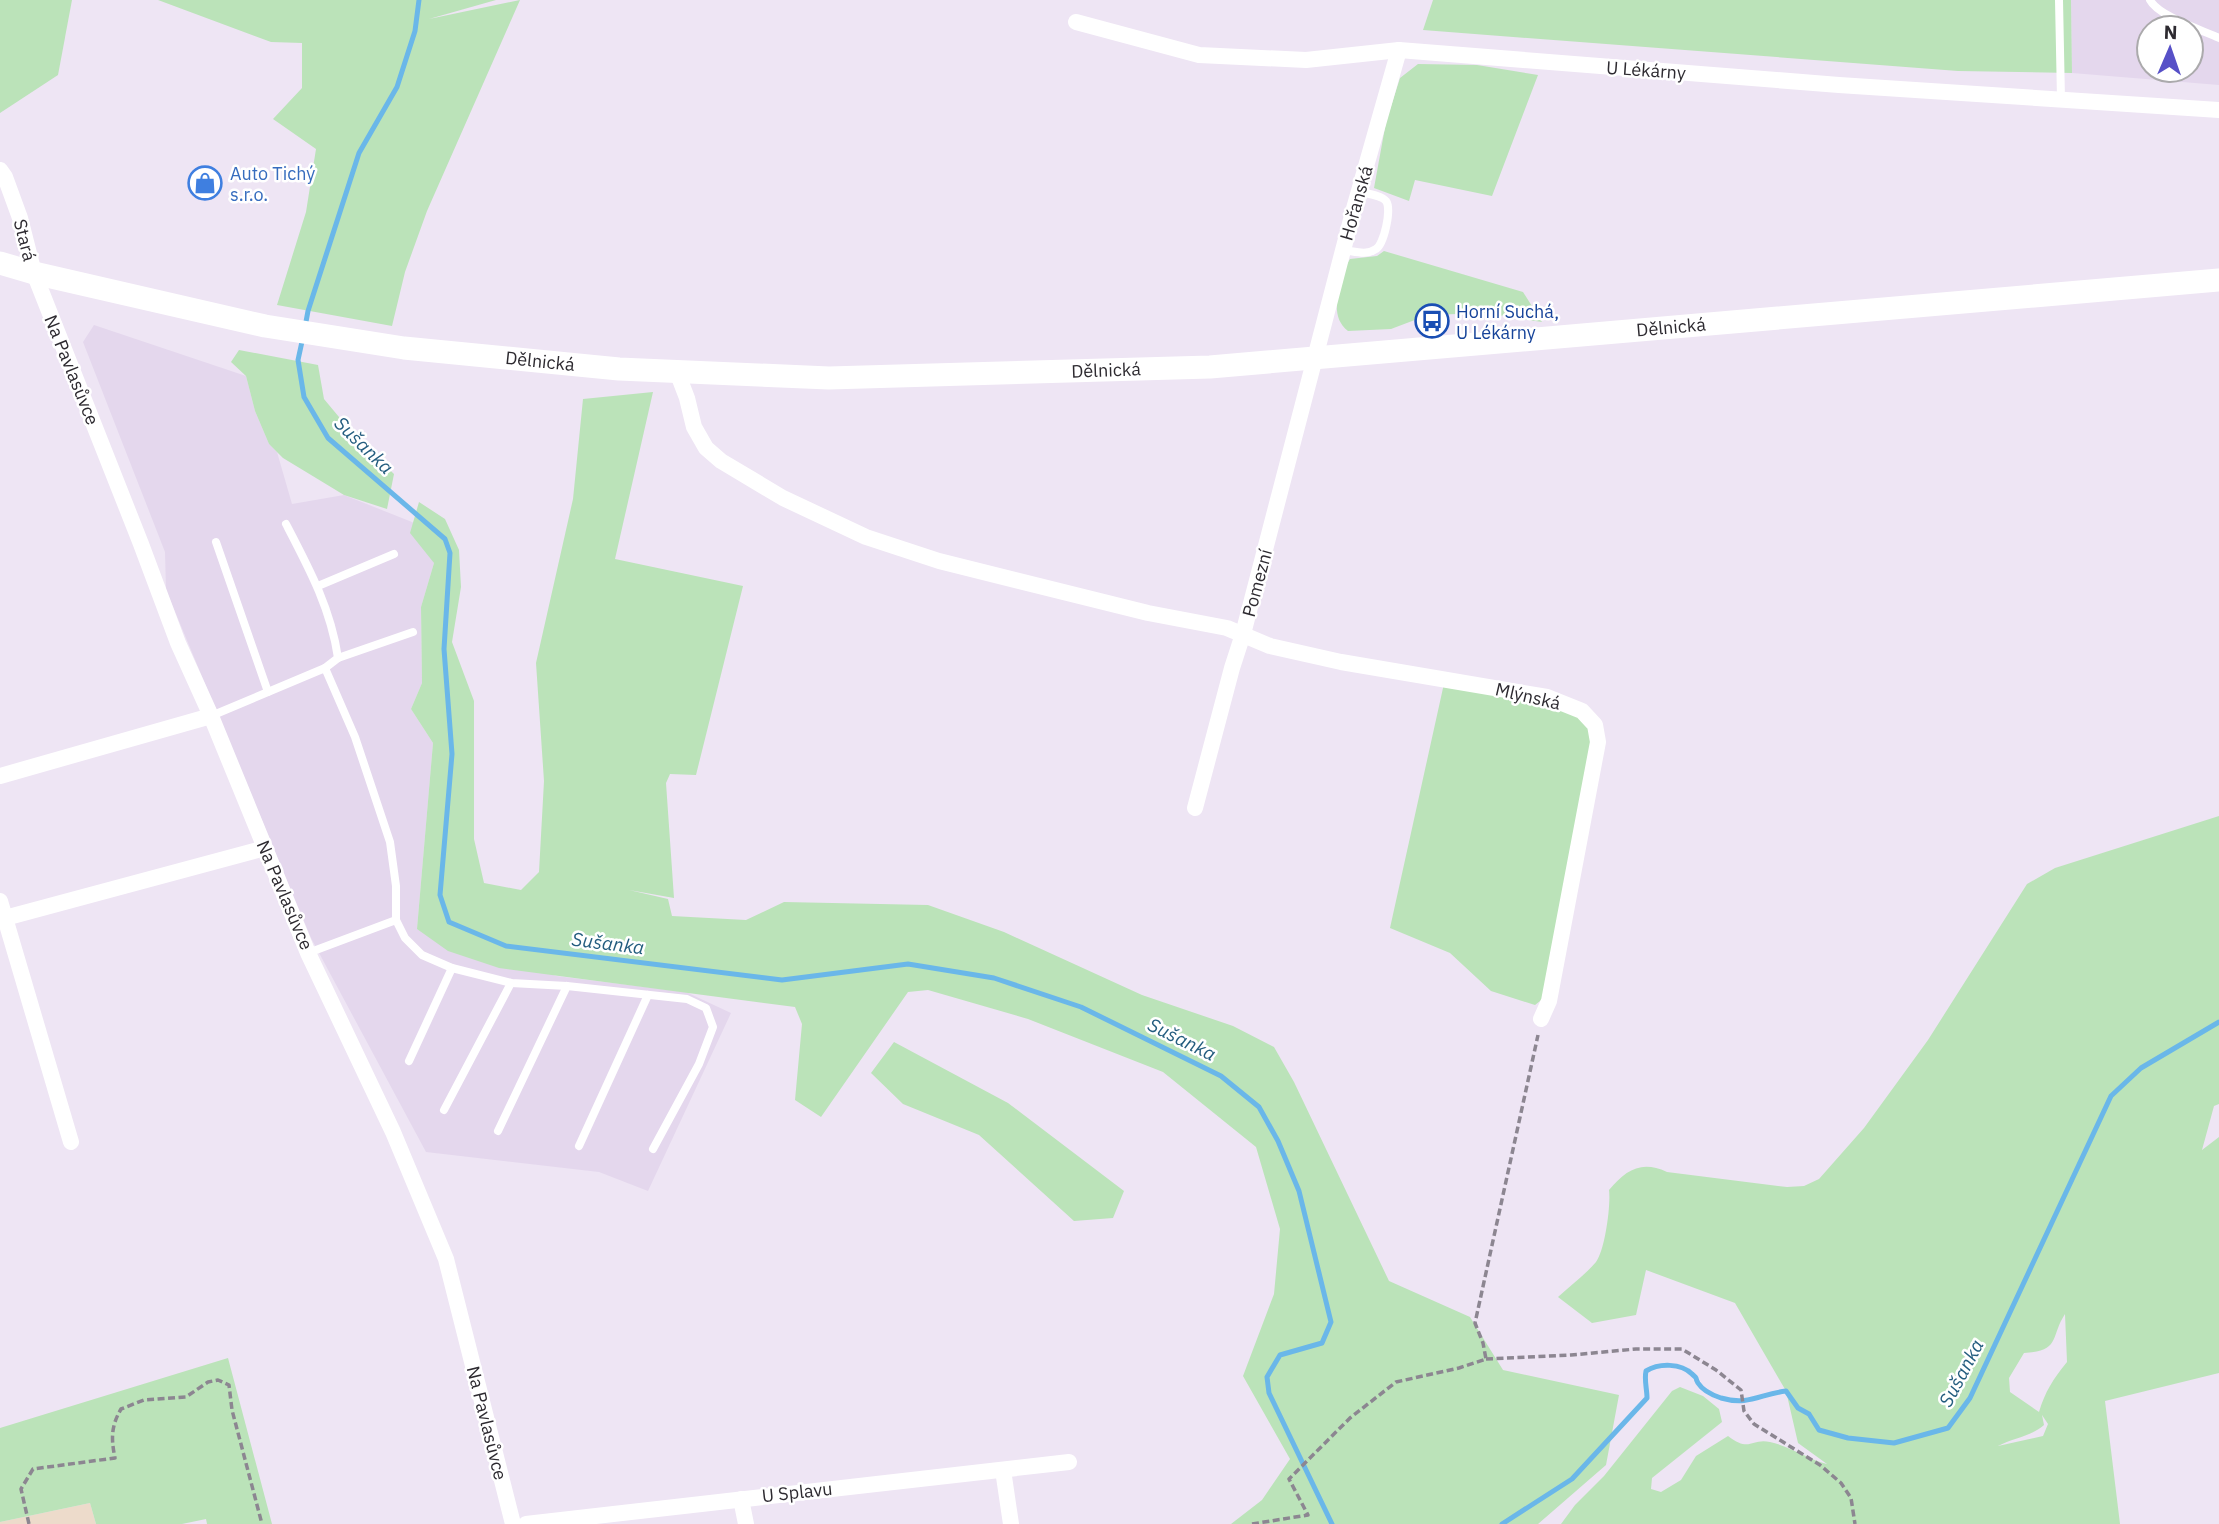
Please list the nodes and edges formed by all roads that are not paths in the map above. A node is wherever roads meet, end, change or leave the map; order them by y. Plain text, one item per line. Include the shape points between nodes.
1 (2059, 0) edge
2 (2150, 0) edge
3 (1076, 22) dead end
4 (2219, 38) edge
5 (1399, 50) junction
6 (2061, 99) junction
7 (2219, 110) edge
8 (0, 170) edge
9 (1360, 192) junction
10 (1343, 250) junction
11 (0, 263) edge
12 (34, 273) junction
13 (2219, 281) edge
14 (1316, 357) junction
15 (677, 372) junction
16 (286, 524) dead end
17 (216, 542) dead end
18 (394, 554) dead end
19 (318, 586) junction
20 (413, 632) dead end
21 (1243, 634) junction
22 (338, 658) junction
23 (325, 668) junction
24 (268, 692) junction
25 (211, 716) junction
26 (0, 776) edge
27 (1195, 808) dead end
28 (265, 848) junction
29 (0, 901) edge
30 (5, 918) junction
31 (396, 920) junction
32 (308, 953) junction
33 (452, 968) junction
34 (511, 983) junction
35 (567, 986) junction
36 (648, 995) junction
37 (1542, 1019) road end
38 (409, 1061) dead end
39 (444, 1110) dead end
40 (498, 1130) dead end
41 (71, 1142) dead end
42 (579, 1146) dead end
43 (653, 1149) dead end
44 (1069, 1462) dead end
45 (1003, 1470) junction
46 (741, 1499) junction
47 (513, 1524) edge
48 (526, 1524) edge
49 (746, 1524) edge
50 (1011, 1524) edge

1 - 6 lane
2 - 4 lane via 2171,17
3 - 5 street, U Lékárny via 1199,55 1306,60
5 - 6 street, U Lékárny
5 - 9 street, Hořanská
6 - 7 street, U Lékárny
8 - 12 street, Stará via 20,218
9 - 10 street, Hořanská
9 - 10 lane via 1387,202 1390,209 1382,243 1367,253
10 - 14 street, Hořanská
11 - 12 main road, Dělnická
12 - 15 main road, Dělnická via 265,326 379,344
12 - 25 street, Na Pavlasůvce via 178,643
13 - 14 main road, Dělnická
14 - 15 main road, Dělnická via 1210,367 829,378
14 - 21 street, Pomezní
15 - 21 street via 694,427 706,448 783,498 844,527 939,561
16 - 19 lane
17 - 24 lane
18 - 19 lane
19 - 22 lane via 335,634
20 - 22 lane
21 - 27 street, Pomezní
21 - 37 street, Mlýnská via 1270,646 1341,662 1547,697 1581,711 1595,725 1595,759
22 - 23 lane
23 - 24 lane
23 - 31 lane via 355,737 390,842
24 - 25 lane
25 - 26 street
25 - 28 street, Na Pavlasůvce
28 - 30 street
28 - 32 street, Na Pavlasůvce
29 - 30 street
30 - 41 street
31 - 32 lane
31 - 33 lane via 405,938 422,955
32 - 47 street, Na Pavlasůvce via 393,1132 446,1259
33 - 34 lane
33 - 38 lane
34 - 35 lane
34 - 39 lane
35 - 36 lane
35 - 40 lane
36 - 42 lane
36 - 43 lane via 696,1003 706,1008 713,1027
44 - 45 street, U Splavu
45 - 46 street, U Splavu
45 - 50 street
46 - 48 street, U Splavu
46 - 49 street

